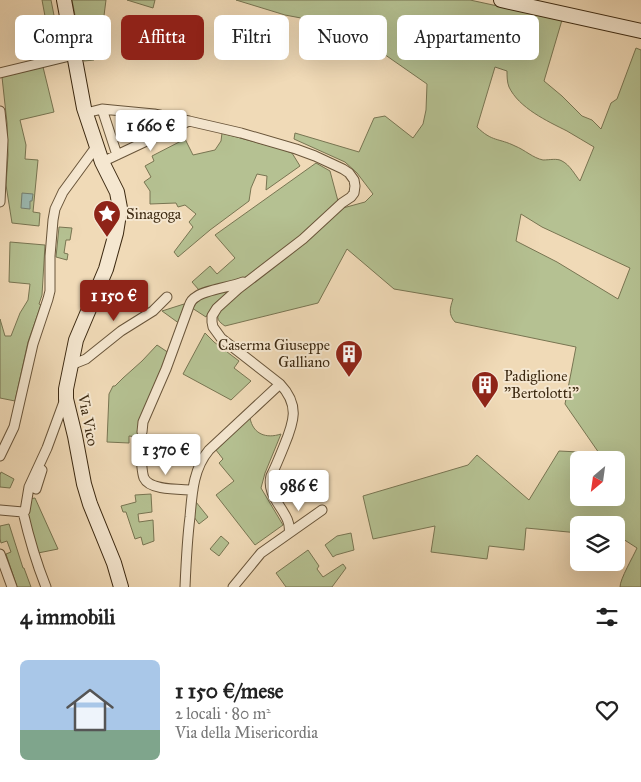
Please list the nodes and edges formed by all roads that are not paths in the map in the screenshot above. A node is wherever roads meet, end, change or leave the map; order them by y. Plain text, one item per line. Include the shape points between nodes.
1 (64, 0) edge
2 (501, 0) edge
3 (67, 15) edge
4 (641, 31) edge
5 (53, 60) edge
6 (75, 60) edge
7 (0, 73) edge
8 (102, 110) junction
9 (0, 111) edge
10 (86, 113) junction
11 (189, 121) junction
12 (96, 146) junction
13 (116, 155) junction
14 (102, 162) junction
15 (0, 202) edge
16 (253, 278) junction
17 (166, 297) dead end
18 (71, 364) junction
19 (280, 384) junction
20 (66, 399) junction
21 (142, 432) dead end
22 (46, 450) junction
23 (0, 456) edge
24 (141, 459) dead end
25 (36, 489) dead end
26 (193, 490) junction
27 (0, 510) edge
28 (322, 510) dead end
29 (24, 512) junction
30 (288, 533) junction
31 (0, 554) edge
32 (12, 587) edge
33 (46, 587) edge
34 (121, 587) edge
35 (184, 587) edge
36 (232, 587) edge

1 - 3 street, Via Vico
2 - 4 street
5 - 7 street
6 - 10 street, Via Vico
8 - 10 street
8 - 11 street via 154,114
8 - 13 street
9 - 15 street via 3,140
10 - 12 street, Via Vico
11 - 13 street
11 - 16 street via 306,152 350,173 354,180 351,197
12 - 14 street, Via Vico
12 - 23 street via 63,192 55,209 50,291 33,344 14,427
13 - 14 street
14 - 18 street, Via Vico via 118,197 119,219 106,269 78,334
16 - 19 street via 215,310 212,324 227,343
16 - 21 street via 200,294 192,300 143,422
17 - 18 street via 153,311 86,359
18 - 20 street, Via Vico
19 - 26 street via 206,452
19 - 30 street via 290,398 294,419 270,485 289,524
20 - 22 street
20 - 34 street, Via Vico via 84,484
22 - 25 street via 46,462
22 - 29 street via 29,486
24 - 26 street via 144,478 150,485
26 - 35 street
27 - 29 street
28 - 30 street
29 - 33 street via 29,538
30 - 36 street via 261,553
31 - 32 street

